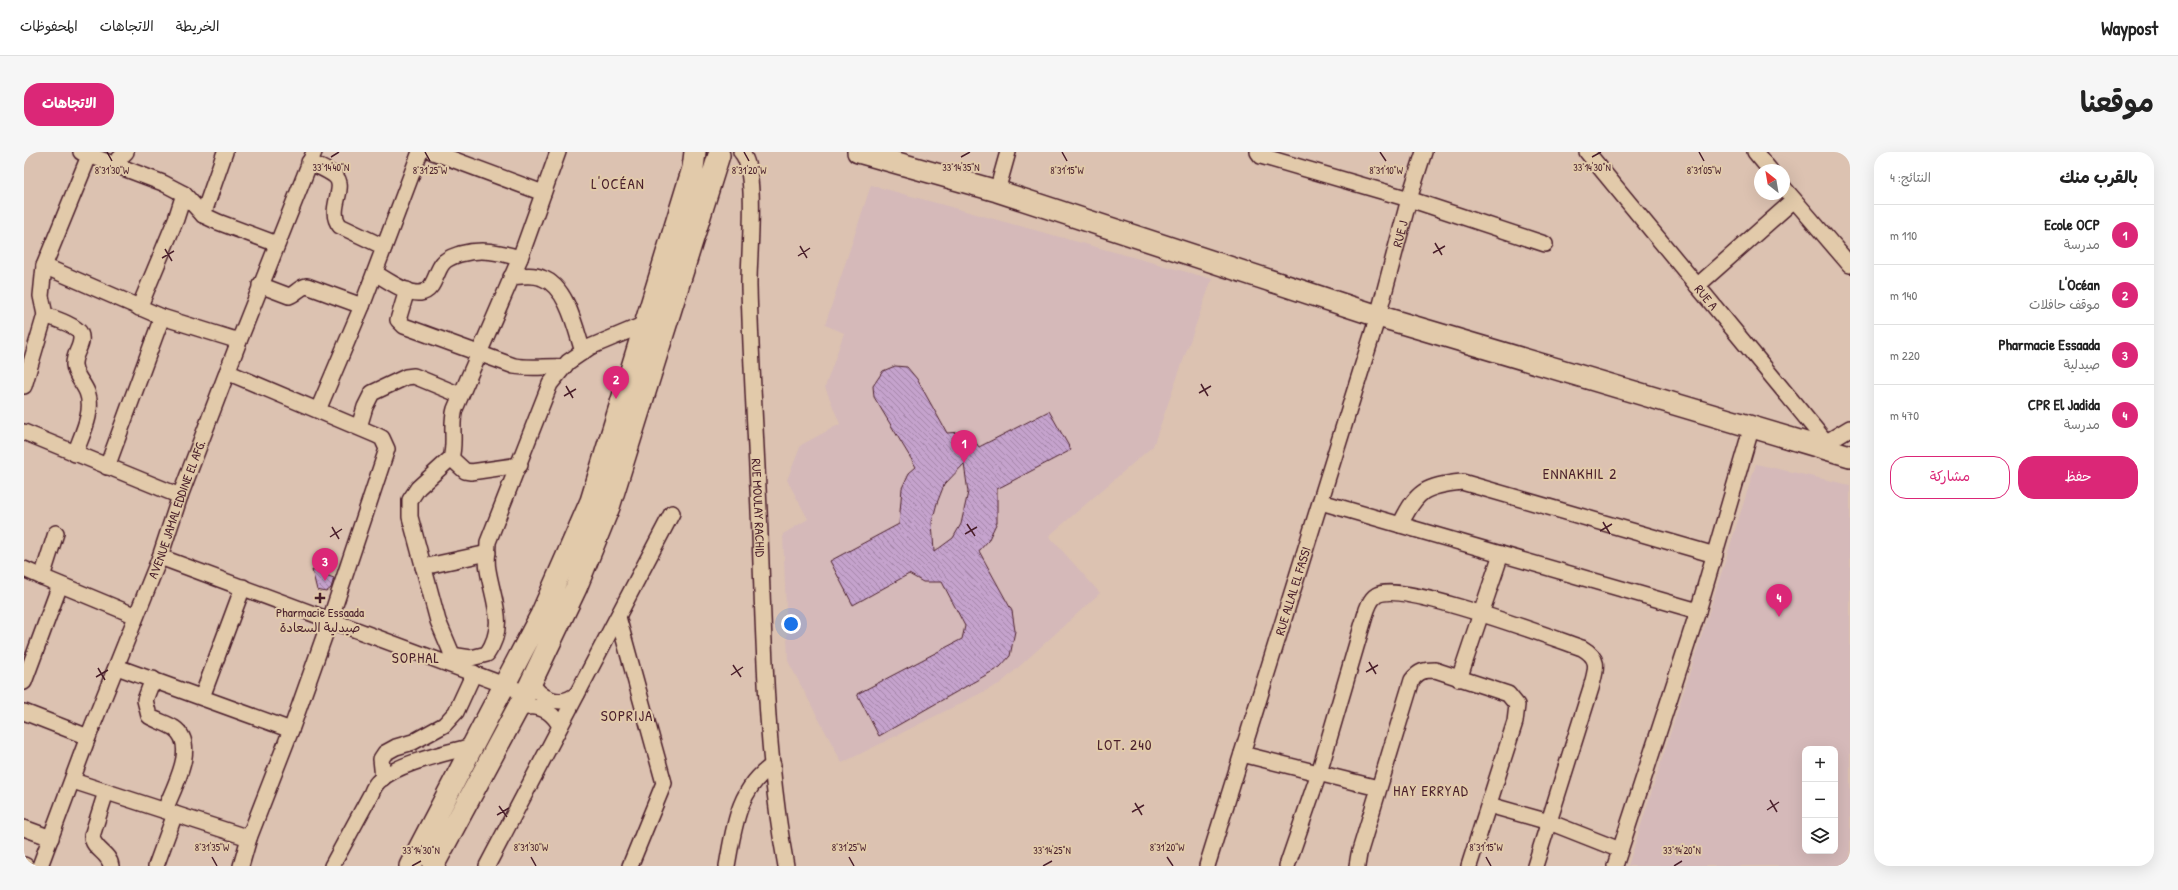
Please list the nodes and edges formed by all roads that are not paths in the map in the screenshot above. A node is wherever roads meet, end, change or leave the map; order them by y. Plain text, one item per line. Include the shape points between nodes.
1 (126, 152) edge
2 (225, 152) edge
3 (420, 152) edge
4 (433, 152) edge
5 (558, 152) edge
6 (695, 152) edge
7 (741, 152) edge
8 (858, 152) edge
9 (1008, 152) edge
10 (1258, 152) edge
11 (1424, 152) edge
12 (1587, 152) edge
13 (1755, 152) edge
14 (718, 153) edge
15 (85, 154) edge
16 (311, 157) edge
17 (1765, 164) edge
18 (113, 165) junction
19 (997, 191) junction
20 (543, 193) junction
21 (184, 194) junction
22 (1790, 195) edge
23 (1409, 199) junction
24 (1794, 200) junction
25 (204, 215) junction
26 (277, 244) junction
27 (1546, 244) dead end
28 (384, 248) junction
29 (520, 258) junction
30 (44, 266) junction
31 (1850, 266) edge
32 (375, 273) junction
33 (511, 277) junction
34 (260, 285) junction
35 (1697, 286) junction
36 (407, 290) junction
37 (362, 306) junction
38 (139, 308) junction
39 (45, 315) junction
40 (1378, 316) junction
41 (162, 317) junction
42 (645, 324) junction
43 (239, 341) junction
44 (583, 352) junction
45 (479, 354) junction
46 (564, 367) junction
47 (227, 372) junction
48 (24, 386) edge
49 (460, 395) junction
50 (318, 410) junction
51 (1752, 426) junction
52 (359, 428) junction
53 (1850, 428) edge
54 (24, 432) edge
55 (1823, 444) junction
56 (75, 454) junction
57 (1850, 456) edge
58 (451, 458) junction
59 (520, 465) junction
60 (107, 467) junction
61 (180, 496) junction
62 (1320, 502) junction
63 (672, 513) dead end
64 (1400, 525) junction
65 (56, 533) dead end
66 (488, 553) junction
67 (1501, 554) junction
68 (1715, 555) junction
69 (160, 557) junction
70 (423, 567) junction
71 (24, 569) edge
72 (42, 577) junction
73 (60, 584) junction
74 (243, 587) junction
75 (1698, 611) junction
76 (1482, 613) junction
77 (136, 616) junction
78 (618, 617) junction
79 (330, 620) junction
80 (454, 661) junction
81 (117, 667) junction
82 (474, 673) junction
83 (153, 679) junction
84 (1459, 679) junction
85 (24, 682) edge
86 (506, 685) junction
87 (577, 694) junction
88 (525, 695) junction
89 (202, 697) junction
90 (24, 712) edge
91 (560, 726) junction
92 (291, 730) junction
93 (88, 737) junction
94 (472, 746) junction
95 (1242, 754) junction
96 (773, 765) junction
97 (1319, 773) junction
98 (383, 778) junction
99 (73, 781) junction
100 (1378, 788) junction
101 (106, 792) junction
102 (1489, 805) junction
103 (170, 812) junction
104 (1549, 822) junction
105 (24, 828) edge
106 (51, 838) junction
107 (249, 838) junction
108 (1620, 850) junction
109 (40, 866) edge
110 (111, 866) edge
111 (156, 866) edge
112 (241, 866) edge
113 (332, 866) edge
114 (410, 866) edge
115 (433, 866) edge
116 (487, 866) edge
117 (630, 866) edge
118 (727, 866) edge
119 (786, 866) edge
120 (1207, 866) edge
121 (1287, 866) edge
122 (1357, 866) edge
123 (1469, 866) edge
124 (1535, 866) edge
125 (1614, 866) edge

1 - 18 street
2 - 25 street
3 - 28 street
4 - 20 street
5 - 20 street
6 - 42 main road via 693,168
7 - 96 street, RUE MOULAY RACHID via 748,162 750,171 748,281 763,625
8 - 19 main road
9 - 19 street
10 - 23 street via 1262,156
11 - 23 street, RUE J
12 - 35 street, RUE A
13 - 17 street
14 - 88 main road via 609,507 576,588
15 - 18 street
15 - 30 street
16 - 26 street, AVENUE JAMAL EDDINE EL AFG.
16 - 28 street via 339,182 335,220 340,226
18 - 21 street via 163,183
19 - 40 main road
20 - 29 street
21 - 25 street
21 - 38 street
22 - 24 street
23 - 27 street
23 - 40 street, RUE J
24 - 31 street
24 - 35 street
25 - 26 street
26 - 34 street, AVENUE JAMAL EDDINE EL AFG.
28 - 32 street
29 - 33 street
29 - 36 street via 491,250 469,252 452,257 444,263 429,289 420,293
30 - 38 street
30 - 39 street via 41,296
32 - 36 street
32 - 37 street
33 - 44 street via 542,277 551,282 568,306
33 - 45 street
34 - 37 street via 289,296 301,287 307,286
34 - 43 street, AVENUE JAMAL EDDINE EL AFG.
35 - 55 street, RUE A
36 - 45 street via 398,315 400,324
37 - 50 street
38 - 41 street
39 - 48 street
39 - 56 street via 75,327 80,332 82,342 74,363 75,372 90,401 89,413
40 - 51 main road
40 - 62 street, RUE ALLAL EL FASSI
41 - 43 street
41 - 60 street
42 - 44 street
42 - 86 main road via 591,501 541,615
43 - 47 street, AVENUE JAMAL EDDINE EL AFG.
44 - 46 street
45 - 46 street via 498,362 526,368
45 - 49 street
46 - 59 street via 550,384
47 - 50 street
47 - 61 street, AVENUE JAMAL EDDINE EL AFG.
49 - 52 street via 414,376 406,377 372,393
49 - 58 street via 452,417
50 - 52 street
51 - 55 main road
51 - 68 street
52 - 79 street via 382,438 387,449
53 - 55 street
54 - 56 street
55 - 57 main road
56 - 60 street
58 - 59 street via 465,471 471,472
58 - 70 street via 423,482 410,500 410,517
59 - 66 street via 488,542
60 - 61 street
61 - 69 street, AVENUE JAMAL EDDINE EL AFG.
62 - 64 street
62 - 95 street, RUE ALLAL EL FASSI
63 - 78 street
64 - 67 street
64 - 68 street via 1409,506 1420,493 1436,485 1462,482
65 - 72 street
66 - 70 street
66 - 80 street via 487,569 497,605 494,643 487,654
67 - 75 street
67 - 76 street
68 - 75 street
69 - 74 street
69 - 77 street, AVENUE JAMAL EDDINE EL AFG.
70 - 80 street via 438,621
71 - 72 street
72 - 73 street
73 - 77 street
73 - 85 street
74 - 79 street
74 - 89 street
75 - 108 street
76 - 84 street
76 - 97 street via 1400,593 1385,592 1376,595 1365,616
76 - 104 street via 1582,648 1594,658 1597,667
77 - 81 street, AVENUE JAMAL EDDINE EL AFG.
78 - 87 street
78 - 117 street via 664,783
79 - 80 street
79 - 92 street
80 - 82 street
81 - 83 street
81 - 93 street, AVENUE JAMAL EDDINE EL AFG.
82 - 86 street
82 - 98 street via 456,712 444,726 384,753 381,759
83 - 89 street
83 - 103 street via 145,700 149,716 173,728 185,740 186,747
84 - 100 street via 1435,670 1417,673 1412,680
84 - 102 street via 1508,694 1517,705 1515,722
86 - 88 street
86 - 94 main road
87 - 88 street via 565,701
87 - 91 street
88 - 91 street via 531,706 544,709
88 - 115 main road
89 - 92 street
90 - 93 street
91 - 116 street
92 - 107 street
93 - 99 street, AVENUE JAMAL EDDINE EL AFG.
94 - 98 street via 396,770
94 - 114 main road
95 - 97 street
95 - 120 street, RUE ALLAL EL FASSI
96 - 118 street via 759,774 750,787 734,829
96 - 119 street, RUE MOULAY RACHID
97 - 100 street
97 - 121 street
98 - 113 street via 377,782
99 - 101 street
99 - 106 street, AVENUE JAMAL EDDINE EL AFG.
100 - 122 street
101 - 103 street
101 - 110 street via 92,841 106,854
102 - 104 street
102 - 123 street
103 - 107 street
103 - 111 street
104 - 108 street
104 - 124 street
105 - 106 street
106 - 109 street, AVENUE JAMAL EDDINE EL AFG.
107 - 112 street
108 - 125 street

